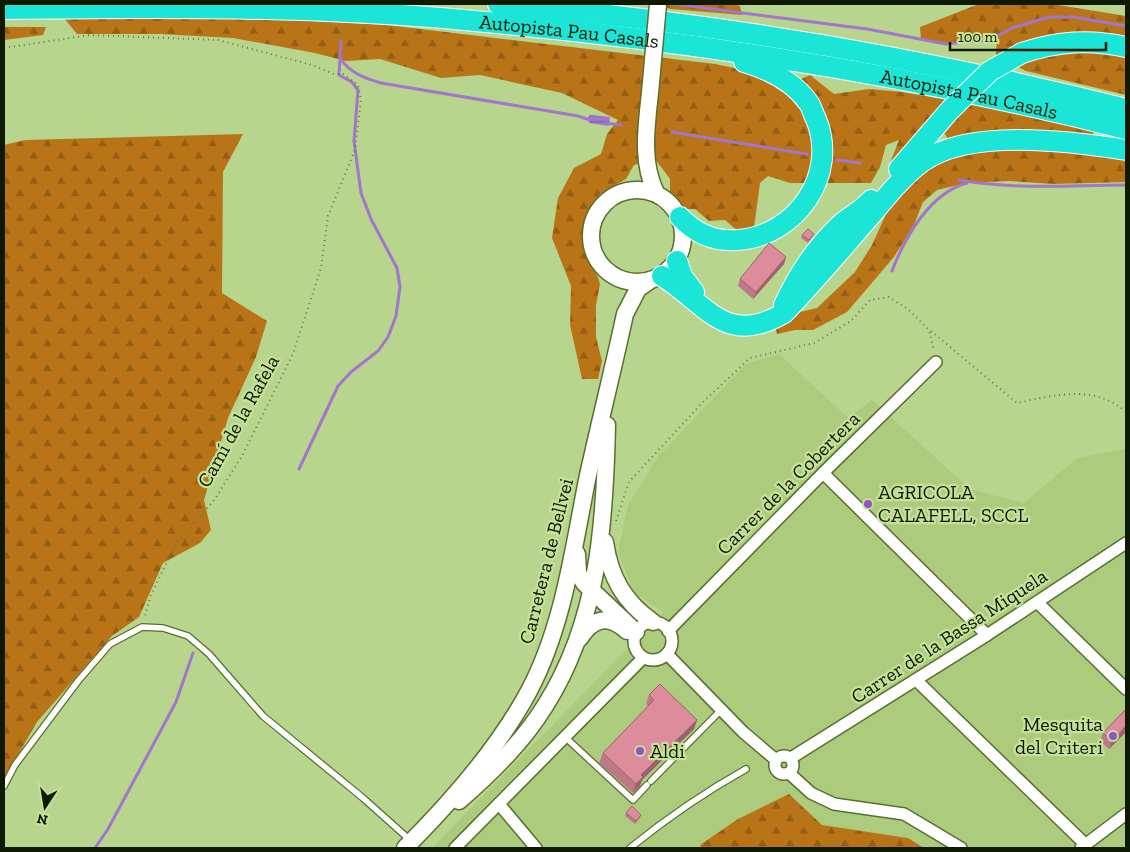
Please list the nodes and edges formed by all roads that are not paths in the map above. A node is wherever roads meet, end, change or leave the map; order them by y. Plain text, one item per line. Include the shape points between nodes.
1 (498, 4) edge
2 (658, 4) edge
3 (4, 9) edge
4 (1126, 47) edge
5 (708, 48) junction
6 (1126, 109) edge
7 (1126, 129) edge
8 (646, 142) junction
9 (1126, 150) edge
10 (627, 190) junction
11 (656, 193) junction
12 (680, 217) junction
13 (677, 261) junction
14 (609, 274) junction
15 (655, 279) junction
16 (625, 314) junction
17 (936, 362) road end
18 (607, 399) junction
19 (822, 473) junction
20 (584, 495) junction
21 (608, 526) junction
22 (1126, 543) edge
23 (592, 590) junction
24 (1038, 603) junction
25 (653, 622) junction
26 (668, 631) junction
27 (635, 635) junction
28 (987, 635) junction
29 (667, 654) junction
30 (569, 658) junction
31 (644, 658) junction
32 (916, 680) junction
33 (1126, 689) edge
34 (721, 710) junction
35 (565, 737) junction
36 (790, 758) junction
37 (776, 760) junction
38 (746, 769) dead end
39 (789, 773) junction
40 (4, 786) edge
41 (499, 804) junction
42 (1126, 814) edge
43 (409, 845) edge
44 (1083, 847) edge
45 (455, 848) edge
46 (536, 848) edge
47 (630, 848) edge
48 (961, 848) edge

1 - 6 highway, Autopista Pau Casals via 633,17 778,38 970,73
2 - 8 main road, bridge
3 - 5 highway, Autopista Pau Casals via 227,9 392,15 464,20
4 - 13 highway, bridge via 1084,40 1060,42 1022,53 990,72 950,110 868,204 841,224 824,242 796,279 783,307 768,316 745,320 716,313 687,285
5 - 7 highway, Autopista Pau Casals via 938,86
5 - 12 highway via 724,57 766,69 787,81 808,102 821,138 821,164 818,181 802,208 781,227 764,235 745,240 717,239 701,235
8 - 10 main road via 634,180
8 - 11 main road via 649,179
9 - 15 highway via 999,140 958,145 939,152 922,162 892,191 784,313 755,326 730,324 715,318 680,287
10 - 11 main road
10 - 14 main road via 606,200 594,217 590,241 596,259
11 - 12 main road via 672,205
12 - 13 main road via 684,234 683,248
13 - 15 main road
14 - 15 main road via 627,282
14 - 16 main road, Carretera de Bellvei via 620,290
15 - 16 main road, Carretera de Bellvei via 638,289
16 - 18 main road, Carretera de Bellvei
17 - 19 street, Carrer de la Cobertera
18 - 20 main road, Carretera de Bellvei
18 - 21 main road, Carretera de Bellvei
19 - 26 street, Carrer de la Cobertera
19 - 28 street
20 - 23 main road via 586,515 577,557 578,573
20 - 43 main road, Carretera de Bellvei via 562,601 529,690 472,773
21 - 23 main road, Carretera de Bellvei
21 - 25 main road via 607,554 613,575 622,594
22 - 24 street, Carrer de la Bassa Miquela
23 - 27 main road
23 - 30 main road, Carretera de Bellvei via 586,616
24 - 28 street, Carrer de la Bassa Miquela
24 - 33 street
25 - 26 street
25 - 27 street via 640,627
26 - 29 street via 671,644
27 - 30 main road via 614,621 599,621 588,626
27 - 31 street via 637,651
28 - 32 street, Carrer de la Bassa Miquela
29 - 31 street via 656,660
29 - 34 street
30 - 43 main road, Carretera de Bellvei via 546,705 525,734 475,787
31 - 35 street
32 - 36 street, Carrer de la Bassa Miquela
32 - 44 street
34 - 35 lane via 633,800
34 - 37 street
35 - 41 street
36 - 37 street via 782,755
36 - 39 street via 793,766
37 - 39 street via 778,772
38 - 47 lane via 700,795
39 - 48 street via 811,793 834,804 904,814
40 - 43 lane via 15,765 110,644 142,628 163,628 190,637 263,716 363,798
41 - 45 street
41 - 46 street
42 - 44 street

